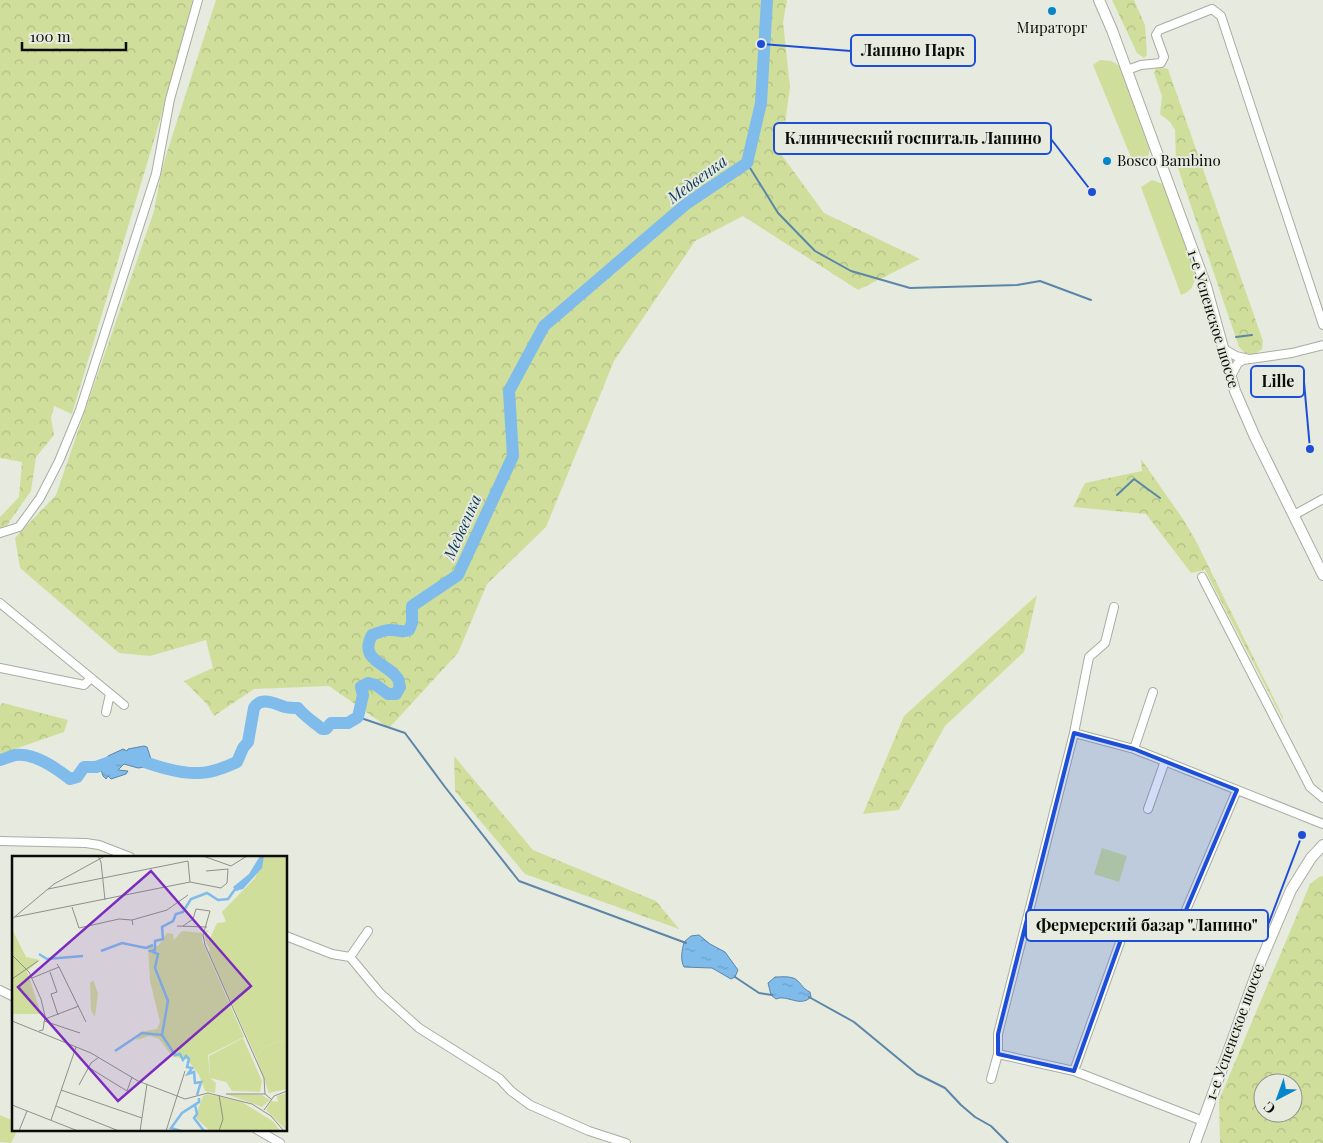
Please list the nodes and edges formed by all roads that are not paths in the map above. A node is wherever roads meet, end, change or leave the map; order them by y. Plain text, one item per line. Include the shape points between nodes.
1 (198, 0) edge
2 (1099, 0) edge
3 (1127, 70) junction
4 (1323, 325) edge
5 (1323, 345) edge
6 (1224, 349) junction
7 (1249, 359) junction
8 (1230, 378) junction
9 (1323, 499) edge
10 (1294, 515) junction
11 (0, 533) edge
12 (1323, 576) edge
13 (1202, 577) dead end
14 (0, 603) edge
15 (1114, 607) dead end
16 (0, 668) edge
17 (91, 678) junction
18 (1153, 692) dead end
19 (110, 694) junction
20 (124, 706) dead end
21 (106, 712) dead end
22 (1074, 733) junction
23 (1134, 749) junction
24 (1165, 761) junction
25 (1237, 790) junction
26 (1323, 798) edge
27 (1148, 809) dead end
28 (1323, 824) edge
29 (0, 841) edge
30 (1323, 845) edge
31 (127, 856) edge
32 (368, 931) dead end
33 (288, 937) edge
34 (350, 957) junction
35 (0, 990) edge
36 (12, 996) edge
37 (998, 1054) junction
38 (1074, 1071) junction
39 (991, 1080) dead end
40 (1203, 1121) junction
41 (258, 1130) edge
42 (280, 1143) edge
43 (626, 1143) edge
44 (1195, 1143) edge

1 - 11 street via 170,99 156,174 80,410 40,498 18,527
2 - 3 main road, 1-е Успенское шоссе
3 - 4 street via 1161,63 1164,57 1156,34 1160,30 1212,9 1221,16
3 - 6 main road, 1-е Успенское шоссе via 1206,286
5 - 7 street
6 - 7 street
6 - 8 main road, 1-е Успенское шоссе
7 - 8 street via 1238,363
8 - 10 main road, 1-е Успенское шоссе
9 - 10 street
10 - 12 main road, 1-е Успенское шоссе
13 - 26 street via 1310,787
14 - 17 street
15 - 22 street via 1104,643 1089,657
16 - 17 street via 84,685
17 - 19 street
18 - 23 street
19 - 20 street
19 - 21 street
22 - 23 street
22 - 37 street via 998,1034
23 - 24 street
24 - 25 street
24 - 27 street
25 - 28 street
25 - 38 street via 1175,936 1128,920
29 - 31 street via 86,843
30 - 40 main road, 1-е Успенское шоссе via 1291,890 1261,961
32 - 34 street
33 - 34 street via 332,954
34 - 43 street via 380,993 409,1020 500,1079 525,1102 589,1131
35 - 36 street
37 - 38 street
37 - 39 street
38 - 40 street
40 - 44 main road, 1-е Успенское шоссе
41 - 42 street

